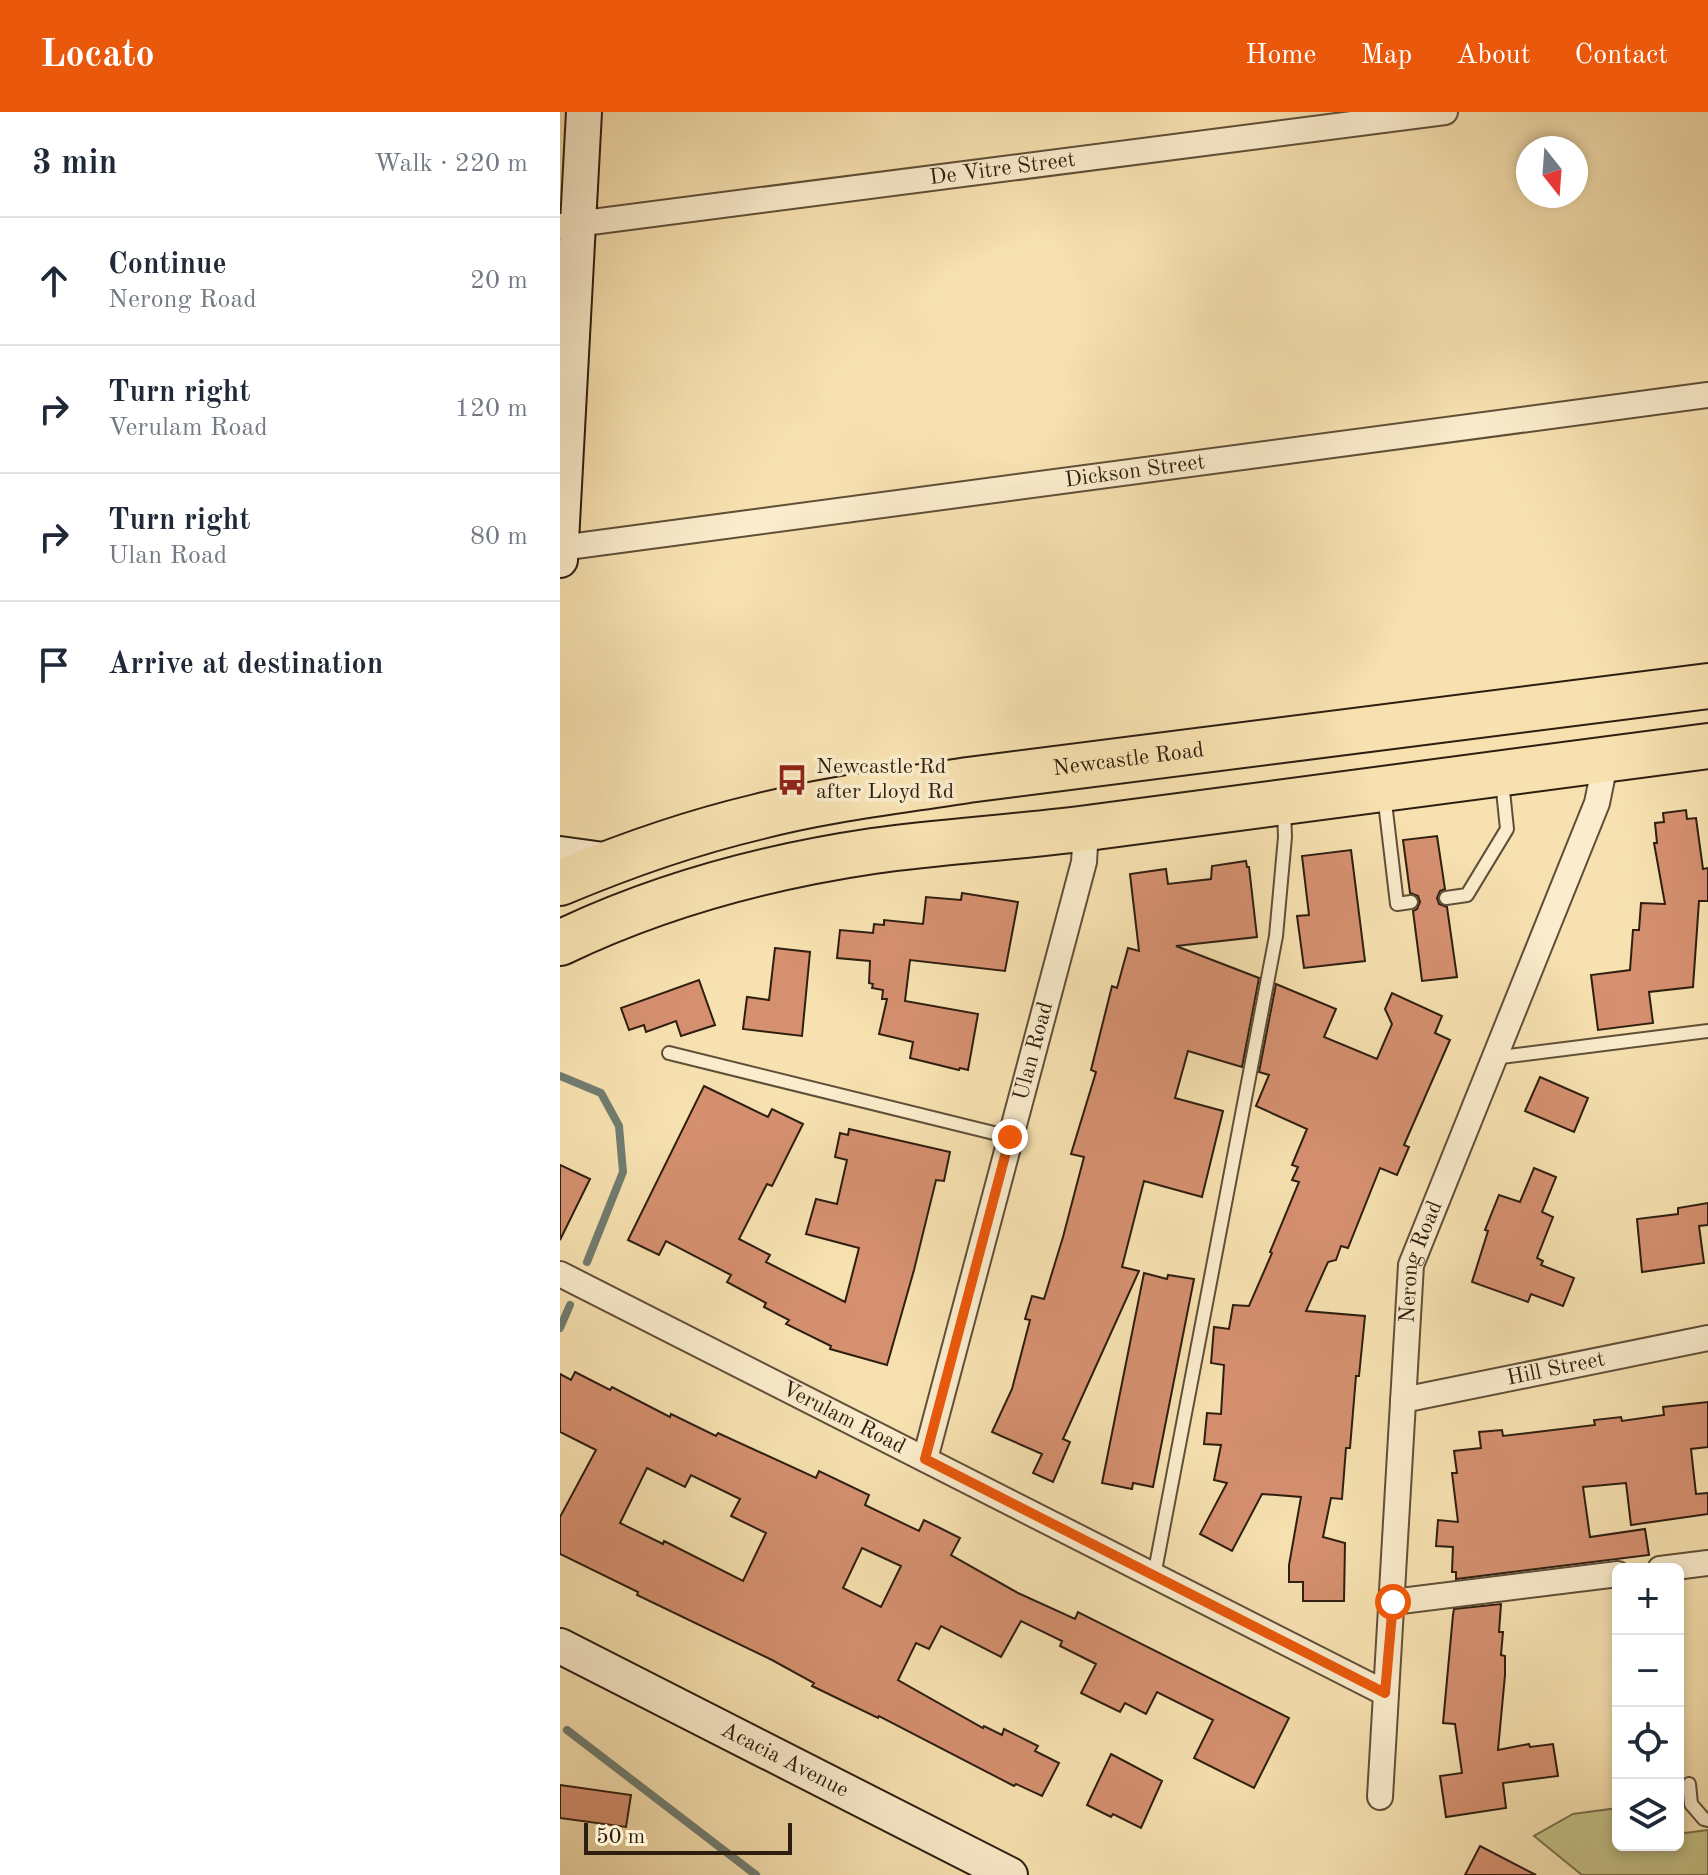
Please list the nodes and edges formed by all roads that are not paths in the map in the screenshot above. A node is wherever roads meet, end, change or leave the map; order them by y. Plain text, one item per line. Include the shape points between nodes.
1 (584, 112) edge
2 (1445, 112) edge
3 (568, 225) edge
4 (1708, 395) edge
5 (561, 552) edge
6 (1708, 686) edge
7 (1606, 698) junction
8 (1708, 746) edge
9 (1606, 759) junction
10 (1502, 773) junction
11 (1384, 789) junction
12 (1284, 802) junction
13 (1086, 829) junction
14 (560, 854) edge
15 (611, 861) junction
16 (560, 883) edge
17 (1446, 898) dead end
18 (1411, 902) dead end
19 (569, 934) edge
20 (1708, 1031) edge
21 (669, 1053) dead end
22 (1493, 1058) junction
23 (1010, 1137) junction
24 (560, 1274) edge
25 (1708, 1338) edge
26 (1403, 1400) junction
27 (925, 1459) junction
28 (1708, 1563) edge
29 (1684, 1566) edge
30 (1612, 1575) edge
31 (1154, 1576) junction
32 (1393, 1602) junction
33 (560, 1646) edge
34 (1385, 1693) junction
35 (1689, 1784) dead end
36 (1380, 1797) dead end
37 (1706, 1820) edge
38 (1010, 1875) edge

1 - 3 street
2 - 3 street, De Vitre Street
3 - 5 street
4 - 5 street, Dickson Street
6 - 7 highway, Newcastle Road
7 - 9 highway
7 - 15 highway, Newcastle Road via 858,797 759,816
8 - 9 highway
9 - 10 highway
9 - 22 street, Nerong Road via 1597,803
10 - 11 highway
10 - 17 lane via 1507,829 1467,895
11 - 12 highway
11 - 18 lane via 1397,904
12 - 13 highway
12 - 31 lane via 1276,936
13 - 19 highway via 792,865 707,887
13 - 23 street, Ulan Road via 1084,862
14 - 15 street
15 - 16 highway, Newcastle Road
20 - 22 lane
21 - 23 lane
22 - 26 street, Nerong Road via 1411,1265
23 - 27 street, Ulan Road
24 - 27 street, Verulam Road
25 - 26 street, Hill Street
26 - 32 street, Nerong Road
27 - 31 street, Verulam Road
28 - 29 street
30 - 32 street
31 - 34 street, Verulam Road
32 - 34 street, Nerong Road
33 - 38 street, Acacia Avenue
34 - 36 street, Nerong Road
35 - 37 lane via 1691,1804

